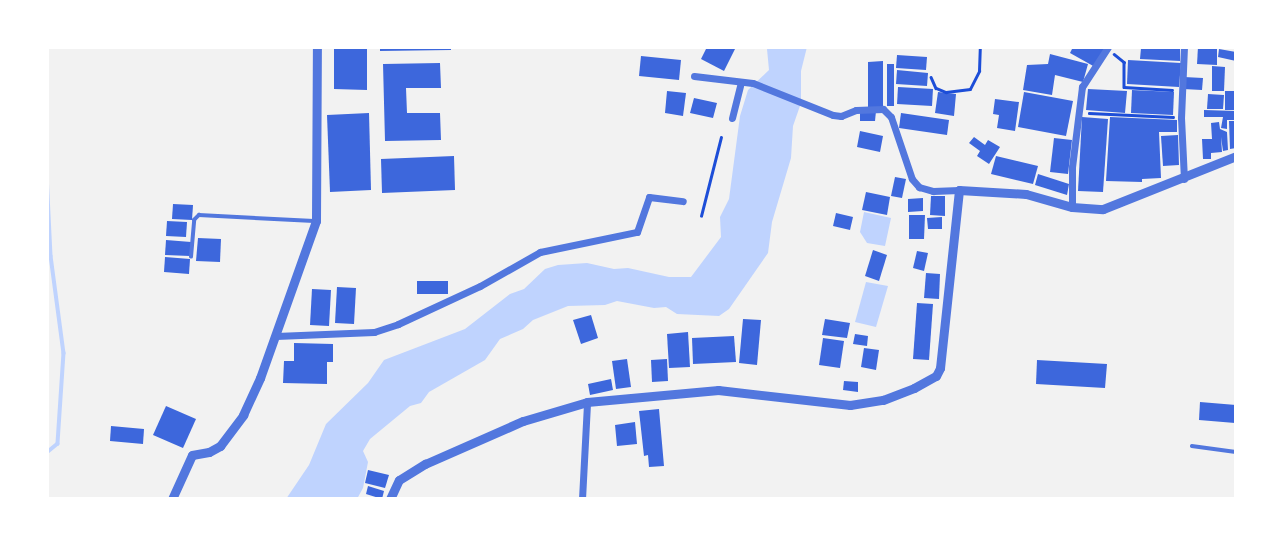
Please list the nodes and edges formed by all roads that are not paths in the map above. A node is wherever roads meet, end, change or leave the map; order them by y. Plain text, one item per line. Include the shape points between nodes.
1 (317, 47) edge
2 (1184, 47) edge
3 (1108, 49) edge
4 (695, 76) dead end
5 (741, 83) junction
6 (732, 118) dead end
7 (1236, 156) edge
8 (1184, 179) junction
9 (959, 190) junction
10 (683, 201) dead end
11 (1072, 207) junction
12 (316, 221) junction
13 (191, 257) dead end
14 (276, 335) junction
15 (587, 402) junction
16 (1192, 446) dead end
17 (1236, 452) edge
18 (172, 499) edge
19 (390, 499) edge
20 (582, 499) edge

1 - 12 street
2 - 8 street
3 - 11 street via 1082,87
4 - 5 street
5 - 6 street
5 - 9 street via 753,83 841,116 883,109 891,117 912,180 933,191
7 - 8 street
8 - 11 street via 1103,209
9 - 11 street via 1026,194
9 - 15 street via 940,369 927,381 883,400 850,405 718,390
10 - 14 street via 649,197 637,232 540,252 480,286 374,332
12 - 13 lane via 199,215 194,220
12 - 14 street
14 - 18 street via 231,434 209,452 192,455
15 - 19 street via 523,421 425,464 399,480
15 - 20 street
16 - 17 lane

